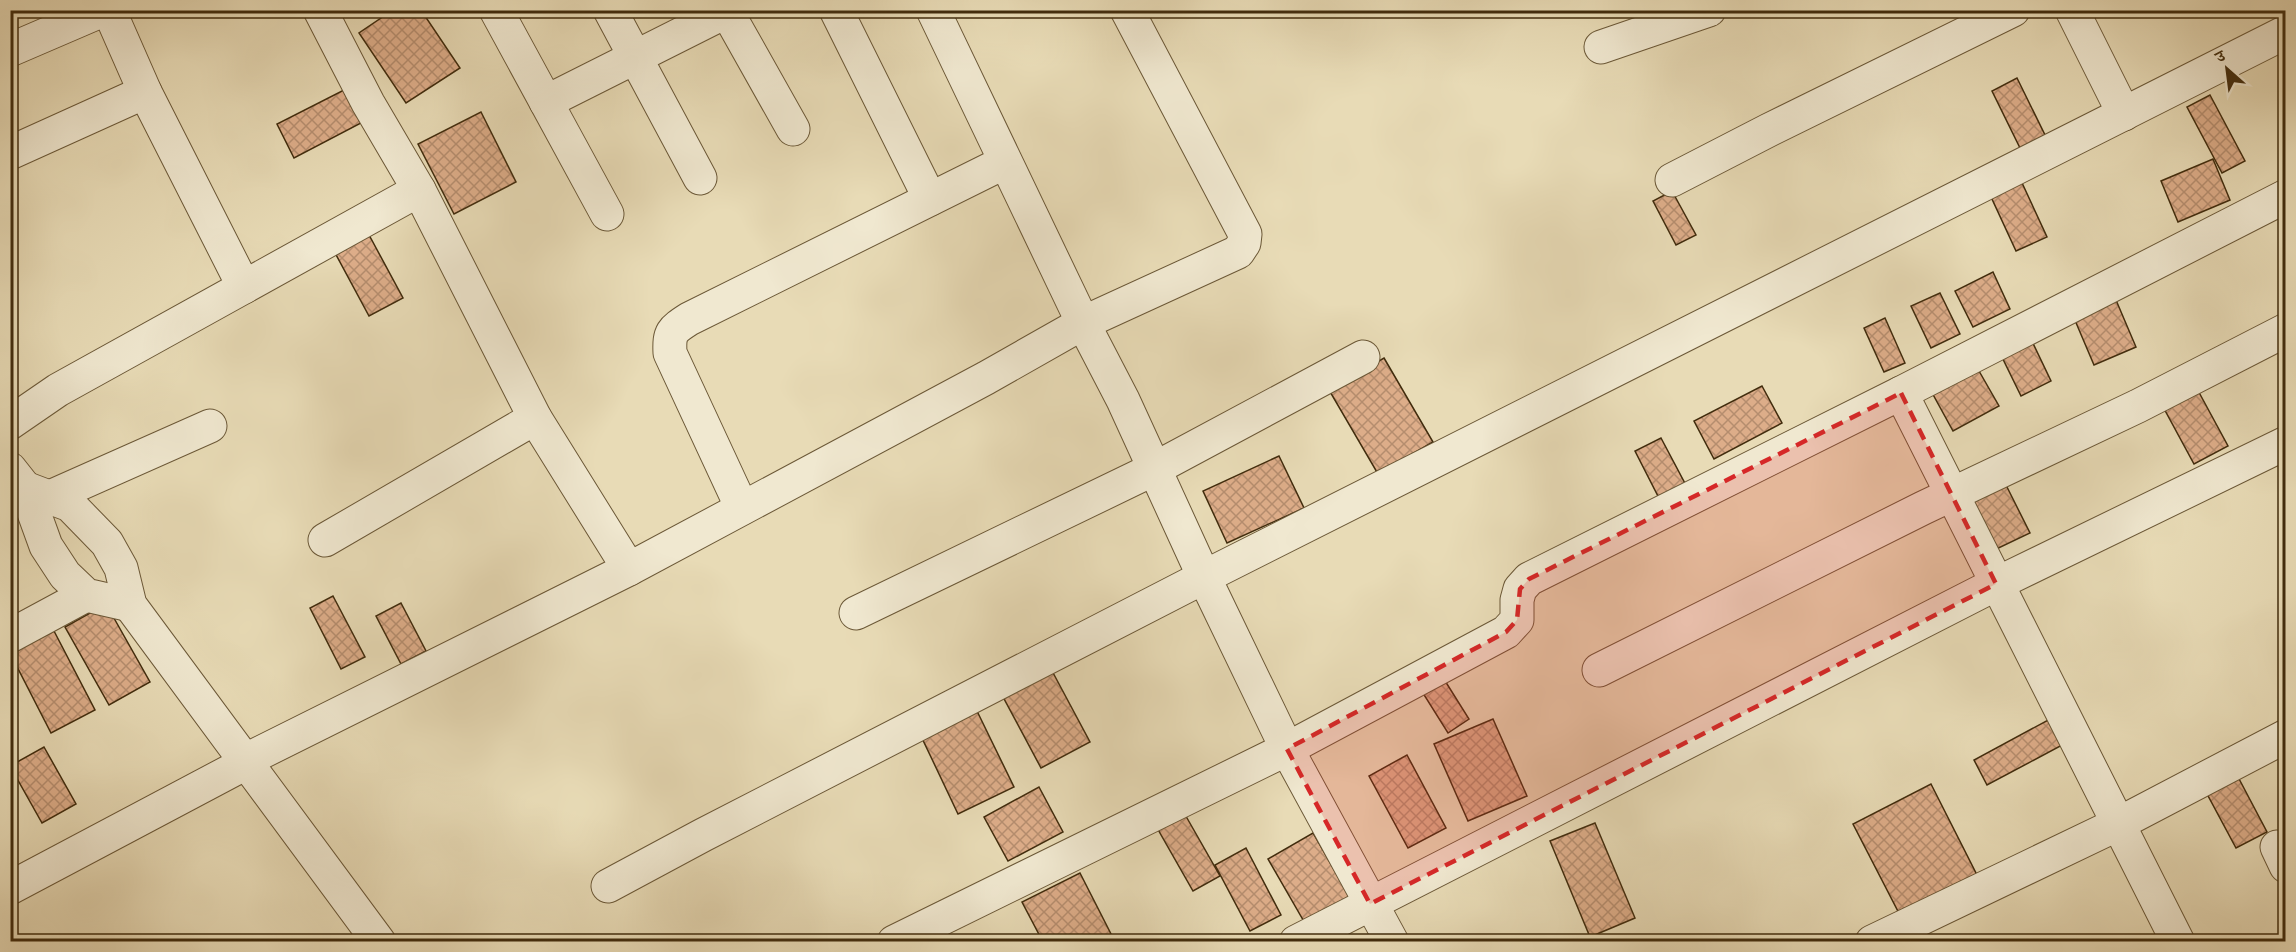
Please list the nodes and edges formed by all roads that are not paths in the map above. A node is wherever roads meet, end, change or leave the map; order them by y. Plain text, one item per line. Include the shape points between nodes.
1 (103, 10) edge
2 (109, 10) edge
3 (320, 10) edge
4 (496, 10) edge
5 (610, 10) edge
6 (836, 10) edge
7 (933, 10) edge
8 (1127, 10) edge
9 (1709, 10) edge
10 (2013, 10) edge
11 (2072, 10) edge
12 (727, 11) edge
13 (2286, 32) edge
14 (1601, 47) dead end
15 (10, 50) edge
16 (636, 58) junction
17 (145, 92) junction
18 (546, 102) junction
19 (2124, 114) junction
20 (793, 129) dead end
21 (10, 153) edge
22 (1005, 162) junction
23 (700, 178) dead end
24 (1672, 180) dead end
25 (419, 190) junction
26 (2286, 196) edge
27 (930, 200) junction
28 (607, 214) dead end
29 (244, 287) junction
30 (1083, 323) junction
31 (2286, 330) edge
32 (1364, 357) dead end
33 (1901, 393) junction
34 (535, 418) junction
35 (10, 423) edge
36 (210, 426) dead end
37 (2286, 443) edge
38 (1156, 468) junction
39 (29, 485) edge
40 (1952, 494) junction
41 (742, 508) junction
42 (325, 540) dead end
43 (629, 569) junction
44 (1204, 577) junction
45 (1996, 584) junction
46 (86, 595) junction
47 (130, 605) junction
48 (856, 613) dead end
49 (10, 636) edge
50 (1599, 670) dead end
51 (2286, 736) edge
52 (1287, 749) junction
53 (246, 760) junction
54 (2118, 824) junction
55 (608, 886) dead end
56 (10, 888) edge
57 (1370, 904) junction
58 (379, 942) edge
59 (894, 942) edge
60 (1296, 942) edge
61 (1392, 942) edge
62 (1872, 942) edge
63 (2178, 942) edge

1 - 15 street
2 - 17 street
3 - 25 street
4 - 18 street
5 - 16 street
6 - 27 street
7 - 22 street
8 - 30 street via 1245,234 1244,243 1238,252
9 - 14 street
10 - 24 street
11 - 19 street
12 - 16 street
12 - 20 street
13 - 19 street
16 - 18 street
16 - 23 street
17 - 21 street
17 - 29 street
18 - 28 street
19 - 44 street
22 - 27 street
22 - 30 street
25 - 29 street
25 - 34 street
26 - 33 street
27 - 41 street via 674,328 669,337 670,353
29 - 35 street via 58,390
30 - 38 street
30 - 41 street
31 - 40 street
32 - 38 street
33 - 40 street
33 - 52 street via 1528,579 1517,600 1517,620 1506,632
34 - 42 street
34 - 43 street
36 - 39 street
37 - 45 street
38 - 44 street
38 - 48 street
39 - 46 street via 46,546 65,575
39 - 47 street via 70,506 107,543 121,568
40 - 45 street
40 - 50 street
41 - 43 street
43 - 53 street
44 - 52 street
44 - 55 street
45 - 54 street
45 - 57 street
46 - 47 street
46 - 49 street
47 - 53 street
51 - 54 street
52 - 57 street
52 - 59 street
53 - 56 street
53 - 58 street
54 - 62 street
54 - 63 street
57 - 60 street
57 - 61 street

